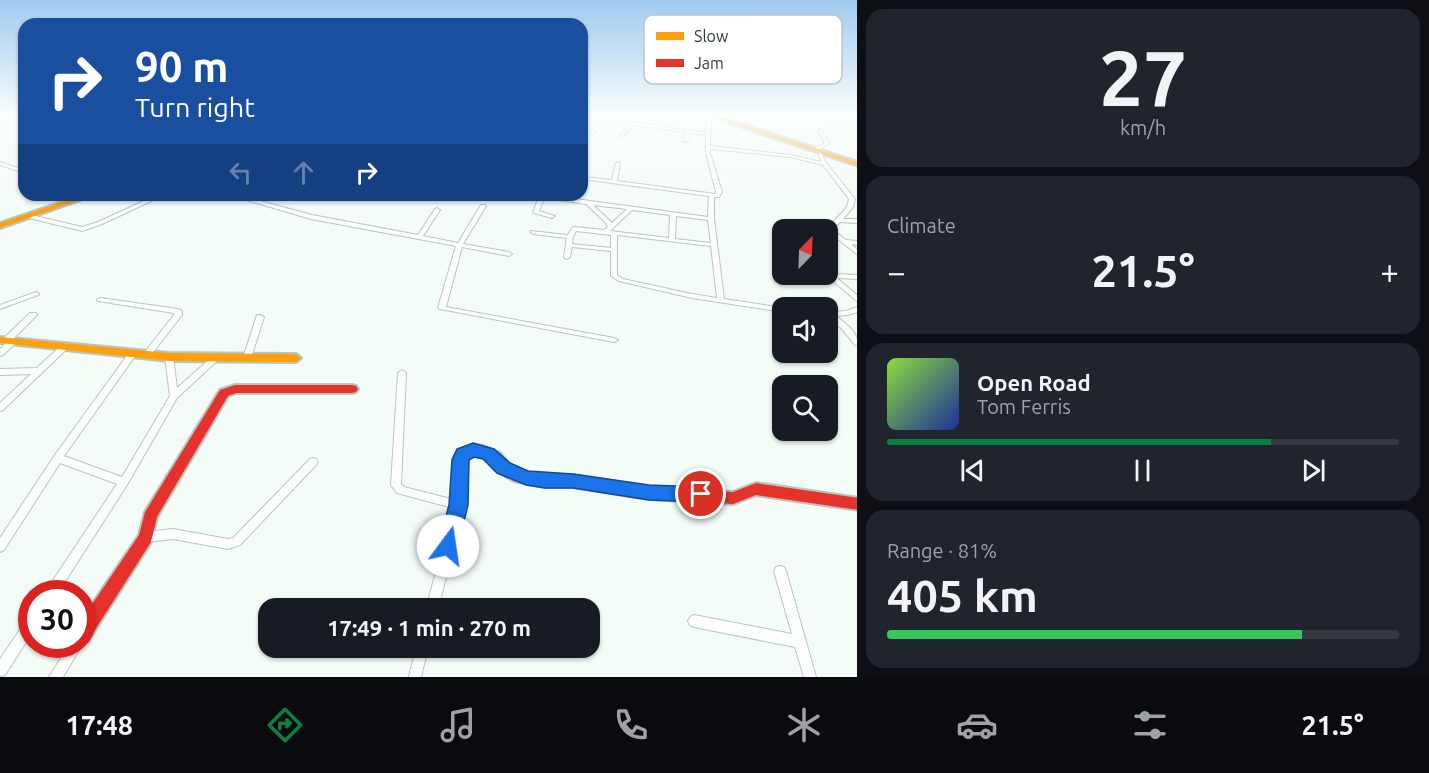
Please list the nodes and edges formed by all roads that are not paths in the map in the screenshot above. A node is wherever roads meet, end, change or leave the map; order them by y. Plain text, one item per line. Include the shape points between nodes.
1 (800, 146) edge
2 (824, 146) edge
3 (707, 147) joint
4 (817, 151) junction
5 (0, 163) edge
6 (618, 163) dead end
7 (825, 164) junction
8 (857, 164) edge
9 (6, 166) junction
10 (0, 168) edge
11 (18, 170) edge
12 (588, 179) edge
13 (614, 183) junction
14 (854, 196) edge
15 (711, 197) junction
16 (72, 201) edge
17 (148, 201) edge
18 (254, 201) edge
19 (540, 201) edge
20 (581, 201) edge
21 (587, 202) junction
22 (483, 206) dead end
23 (631, 208) junction
24 (437, 210) dead end
25 (673, 214) junction
26 (27, 216) junction
27 (552, 216) dead end
28 (711, 219) junction
29 (838, 220) joint
30 (857, 222) edge
31 (0, 226) edge
32 (610, 226) junction
33 (533, 232) dead end
34 (605, 232) junction
35 (614, 234) junction
36 (838, 237) edge
37 (419, 238) junction
38 (672, 240) junction
39 (570, 241) junction
40 (845, 242) junction
41 (857, 243) edge
42 (715, 245) junction
43 (459, 246) junction
44 (614, 250) junction
45 (857, 252) edge
46 (509, 254) dead end
47 (567, 258) dead end
48 (838, 276) edge
49 (857, 277) edge
50 (838, 283) edge
51 (36, 294) dead end
52 (857, 299) edge
53 (100, 300) dead end
54 (721, 300) junction
55 (0, 307) edge
56 (772, 308) edge
57 (857, 309) edge
58 (838, 314) edge
59 (33, 315) dead end
60 (260, 317) dead end
61 (838, 321) edge
62 (614, 340) dead end
63 (6, 341) edge
64 (857, 342) edge
65 (67, 345) junction
66 (0, 352) edge
67 (134, 352) junction
68 (148, 353) junction
69 (169, 357) junction
70 (247, 358) junction
71 (296, 358) dead end
72 (215, 359) junction
73 (39, 371) junction
74 (0, 372) edge
75 (402, 373) dead end
76 (352, 389) dead end
77 (174, 396) junction
78 (0, 408) edge
79 (58, 458) junction
80 (313, 462) dead end
81 (124, 482) junction
82 (857, 504) edge
83 (459, 505) junction
84 (146, 537) junction
85 (0, 547) edge
86 (780, 571) dead end
87 (59, 580) edge
88 (435, 598) edge
89 (96, 614) edge
90 (694, 621) dead end
91 (801, 642) junction
92 (18, 643) edge
93 (67, 658) edge
94 (420, 658) edge
95 (0, 670) edge
96 (55, 677) edge
97 (415, 677) edge
98 (810, 677) edge

1 - 4 street
2 - 4 street
3 - 7 street via 791,156
3 - 15 street via 719,195
4 - 7 street
4 - 8 street
5 - 9 street
6 - 13 street
7 - 14 street
9 - 10 street
9 - 11 street
12 - 13 street
13 - 15 street
14 - 29 street
15 - 28 street
16 - 26 street
17 - 26 street via 82,229
18 - 37 street via 311,217
19 - 27 street via 536,212
20 - 21 street
21 - 23 street
21 - 32 street
22 - 43 street
23 - 25 street
23 - 32 street
24 - 37 street
25 - 28 street
25 - 38 street
26 - 31 street
28 - 42 street
29 - 30 street
32 - 34 street
33 - 39 street
34 - 35 street
34 - 39 street via 574,229
35 - 38 street
35 - 44 street
36 - 40 street
37 - 43 street
38 - 42 street
39 - 44 street
39 - 47 street
40 - 41 street
40 - 45 street
42 - 54 street
43 - 46 street
43 - 62 street via 442,308
44 - 54 street via 617,279
48 - 49 street
50 - 52 street
51 - 55 street
53 - 68 street via 178,311
54 - 56 street
57 - 58 street
59 - 63 street
60 - 70 street
61 - 64 street
63 - 65 street
63 - 66 street
65 - 67 street
65 - 73 street
67 - 68 street
67 - 79 street
68 - 69 street
69 - 72 street
69 - 77 street
70 - 71 street
70 - 72 street
72 - 77 street
73 - 74 street
73 - 78 street
75 - 83 street via 396,485 401,490
76 - 84 street via 235,389 224,393 150,516
77 - 81 street
79 - 81 street
79 - 85 street
80 - 84 street via 236,542 173,534
81 - 87 street
82 - 83 street via 756,489 733,498 545,481 519,477 488,453 473,450 460,460
83 - 88 street
84 - 89 street
86 - 91 street
90 - 91 street
91 - 98 street
92 - 95 street
93 - 96 street
94 - 97 street

